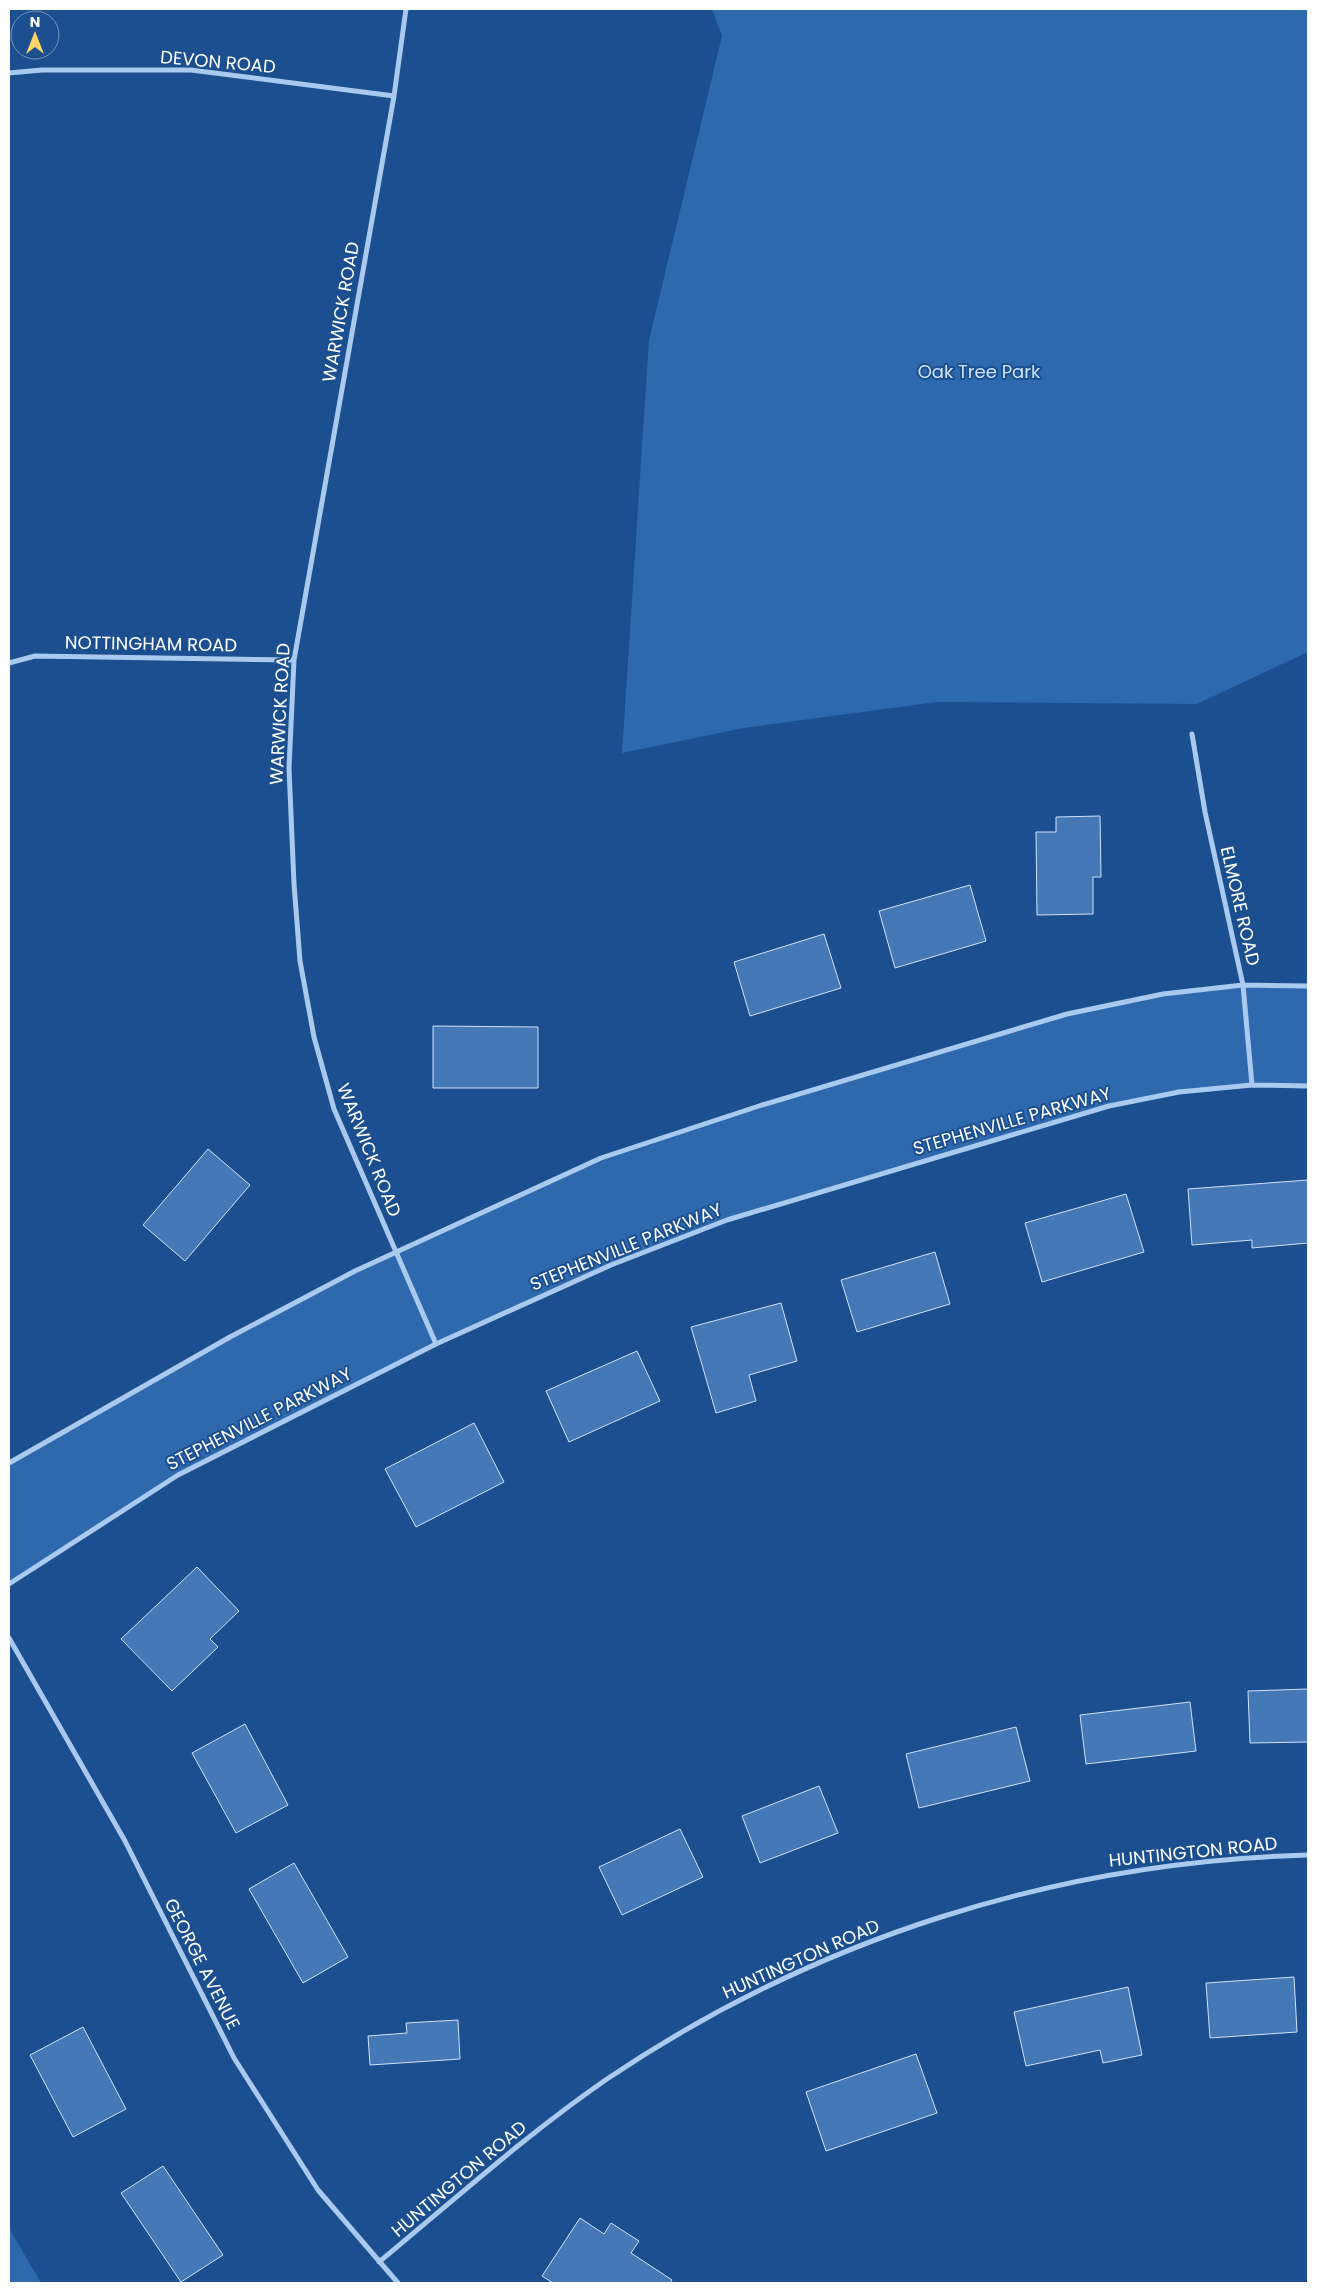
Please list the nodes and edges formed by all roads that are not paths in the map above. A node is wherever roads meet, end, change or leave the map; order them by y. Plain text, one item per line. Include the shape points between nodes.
1 (406, 9) edge
2 (9, 73) edge
3 (394, 96) junction
4 (294, 660) junction
5 (9, 663) edge
6 (1192, 734) dead end
7 (1243, 984) junction
8 (1308, 986) edge
9 (1252, 1084) junction
10 (1308, 1086) edge
11 (396, 1253) junction
12 (436, 1344) junction
13 (9, 1463) edge
14 (9, 1584) edge
15 (9, 1638) edge
16 (1308, 1855) edge
17 (380, 2262) junction
18 (398, 2283) edge

1 - 3 street, WARWICK ROAD
2 - 3 street, DEVON ROAD via 191,70
3 - 4 street, WARWICK ROAD
4 - 5 street, NOTTINGHAM ROAD via 36,656
4 - 11 street, WARWICK ROAD via 290,768 300,961 314,1037 334,1108
6 - 7 street, ELMORE ROAD via 1205,812
7 - 8 street
7 - 9 street, ELMORE ROAD
7 - 11 street via 1163,994 1068,1014 762,1105 601,1158
9 - 10 street, STEPHENVILLE PARKWAY
9 - 12 street, STEPHENVILLE PARKWAY via 1179,1092 1109,1106 727,1220 611,1266
11 - 12 street, WARWICK ROAD
11 - 13 street via 230,1337
12 - 14 street, STEPHENVILLE PARKWAY via 178,1475
15 - 17 street, GEORGE AVENUE via 124,1841 234,2058 318,2190
16 - 17 street, HUNTINGTON ROAD via 1227,1858 1091,1878 918,1923 827,1959 754,1992 606,2080 510,2153
17 - 18 street, GEORGE AVENUE

